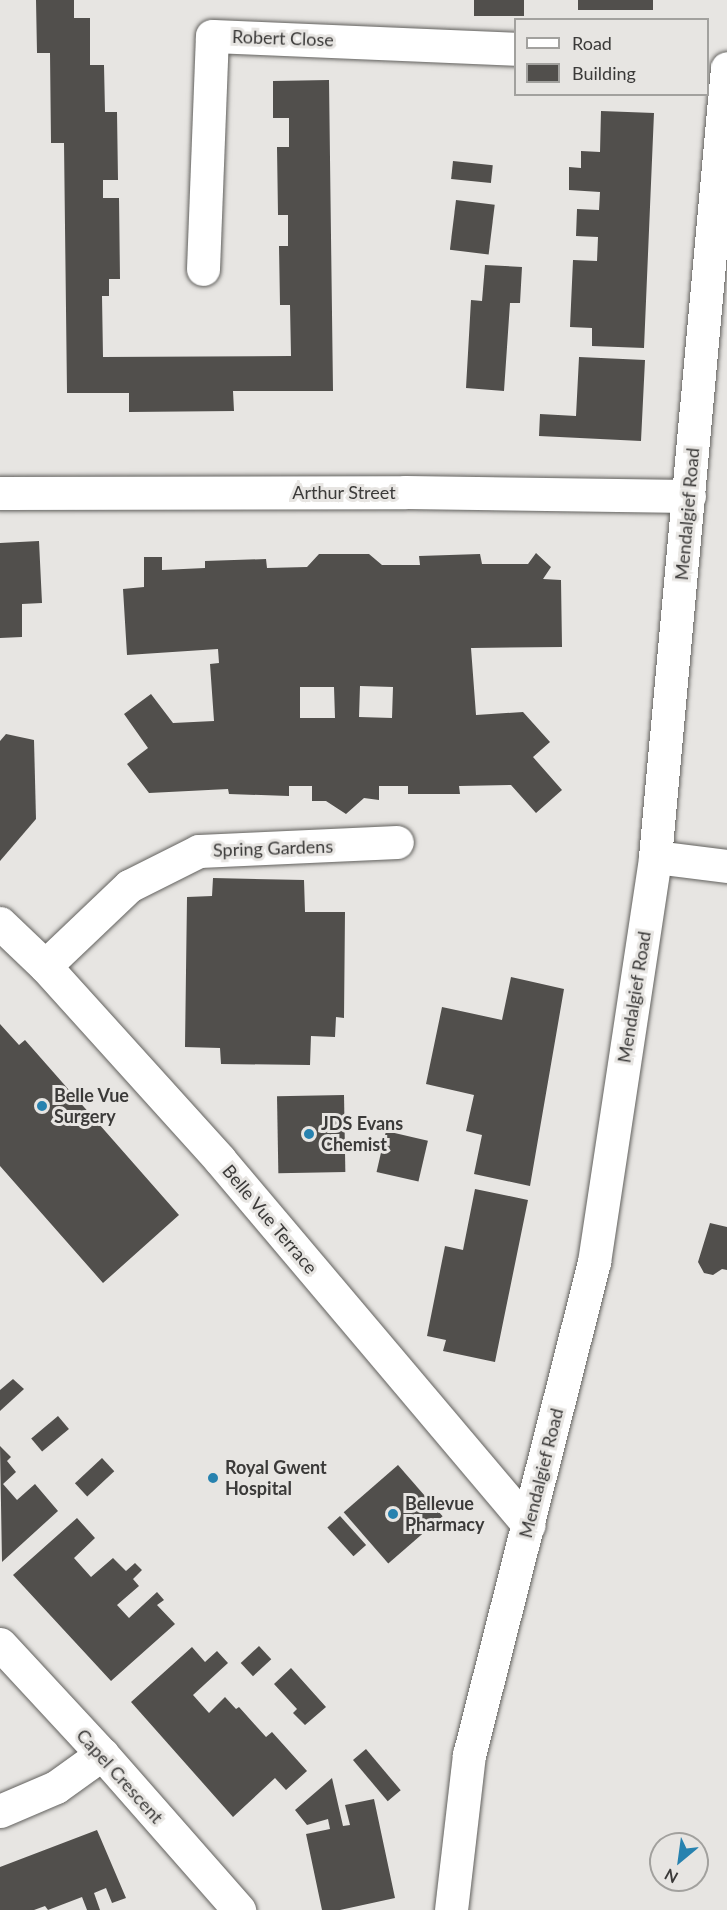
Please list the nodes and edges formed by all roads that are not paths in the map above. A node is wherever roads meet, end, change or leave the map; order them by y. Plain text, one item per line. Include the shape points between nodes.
1 (514, 49) edge
2 (709, 62) edge
3 (727, 63) edge
4 (727, 68) edge
5 (203, 269) dead end
6 (0, 493) edge
7 (688, 496) junction
8 (397, 842) dead end
9 (655, 857) junction
10 (727, 866) edge
11 (0, 923) edge
12 (45, 966) junction
13 (528, 1525) junction
14 (0, 1644) edge
15 (102, 1754) junction
16 (0, 1811) edge
17 (239, 1910) edge
18 (451, 1910) edge

1 - 5 street, Robert Close via 212,36
2 - 3 street
4 - 7 street, Mendalgief Road
6 - 7 street, Arthur Street
7 - 9 street, Mendalgief Road
8 - 12 street, Spring Gardens via 199,851 129,886
9 - 10 street
9 - 13 street, Mendalgief Road via 594,1262
11 - 12 street, Belle Vue Terrace
12 - 13 street, Belle Vue Terrace via 220,1160
13 - 18 street, Mendalgief Road via 469,1755
14 - 15 street, Capel Crescent
15 - 16 street via 56,1787
15 - 17 street, Capel Crescent

